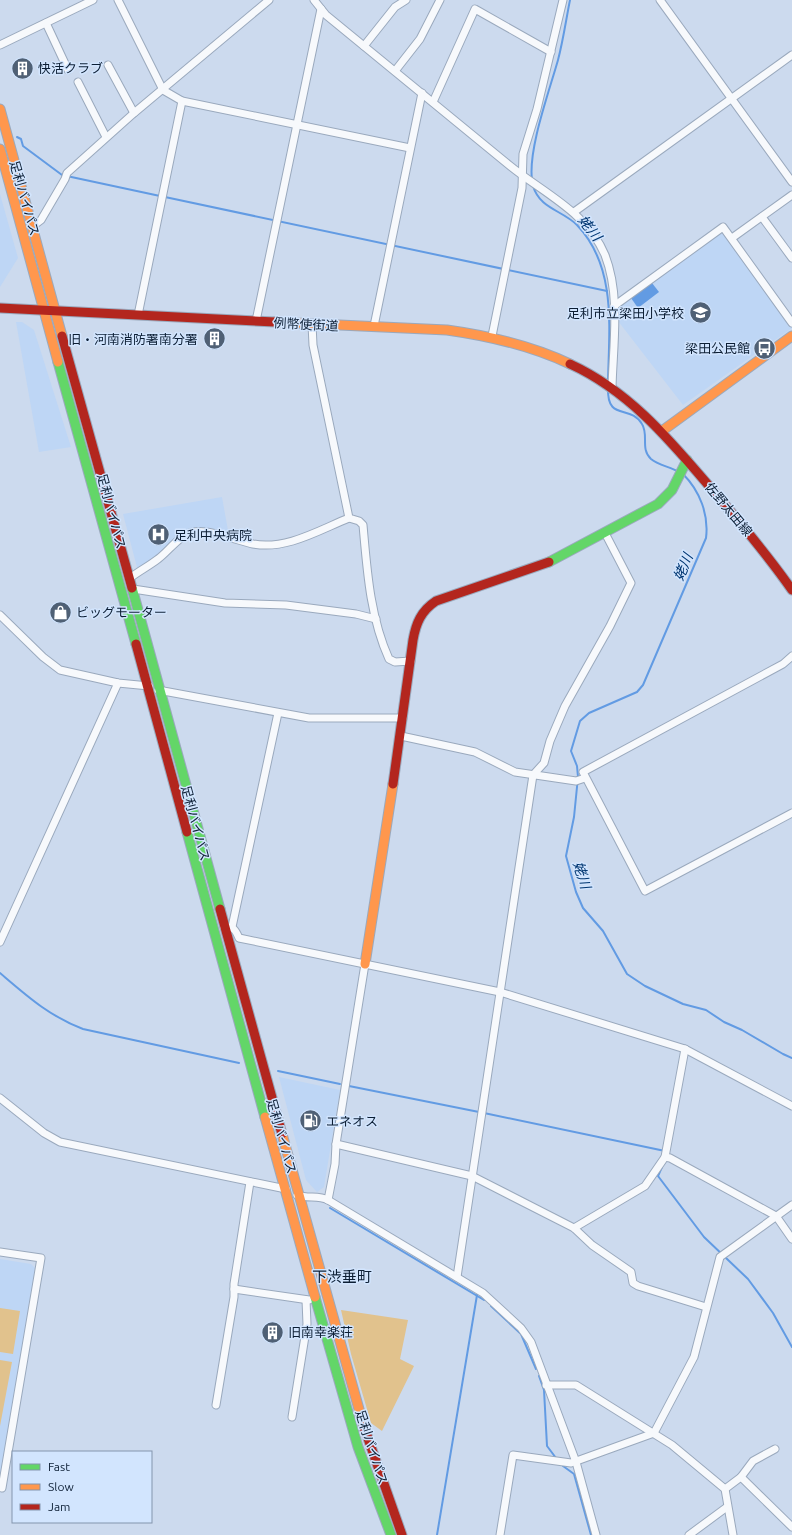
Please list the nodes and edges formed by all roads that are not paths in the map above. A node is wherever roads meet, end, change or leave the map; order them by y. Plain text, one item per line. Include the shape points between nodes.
1 (93, 0) edge
2 (118, 0) edge
3 (269, 0) edge
4 (314, 0) edge
5 (406, 0) edge
6 (440, 0) edge
7 (563, 0) edge
8 (660, 0) edge
9 (321, 9) junction
10 (46, 23) junction
11 (0, 45) edge
12 (364, 46) junction
13 (551, 52) junction
14 (792, 55) edge
15 (108, 65) dead end
16 (68, 70) dead end
17 (394, 71) junction
18 (78, 82) dead end
19 (163, 90) junction
20 (422, 93) junction
21 (732, 98) junction
22 (182, 101) junction
23 (432, 102) junction
24 (0, 109) edge
25 (134, 113) junction
26 (296, 125) junction
27 (106, 137) junction
28 (410, 148) junction
29 (0, 149) edge
30 (525, 178) junction
31 (792, 182) edge
32 (792, 195) edge
33 (574, 212) junction
34 (762, 217) junction
35 (33, 226) junction
36 (732, 238) junction
37 (792, 258) edge
38 (614, 306) junction
39 (0, 308) edge
40 (44, 311) junction
41 (57, 312) junction
42 (138, 315) junction
43 (256, 321) junction
44 (792, 323) edge
45 (312, 324) junction
46 (374, 326) junction
47 (492, 336) junction
48 (792, 336) edge
49 (608, 385) junction
50 (662, 431) junction
51 (686, 463) junction
52 (349, 518) junction
53 (605, 532) junction
54 (130, 578) junction
55 (133, 589) junction
56 (792, 590) edge
57 (0, 616) edge
58 (376, 619) junction
59 (792, 656) edge
60 (411, 661) junction
61 (118, 683) junction
62 (147, 686) junction
63 (161, 692) junction
64 (278, 713) junction
65 (403, 718) junction
66 (401, 736) junction
67 (533, 775) junction
68 (585, 778) junction
69 (792, 813) edge
70 (228, 927) junction
71 (0, 942) edge
72 (365, 964) junction
73 (500, 992) junction
74 (686, 1049) junction
75 (0, 1098) edge
76 (792, 1106) edge
77 (336, 1144) junction
78 (664, 1157) junction
79 (472, 1176) junction
80 (250, 1182) junction
81 (285, 1188) junction
82 (299, 1196) junction
83 (328, 1200) junction
84 (792, 1205) edge
85 (776, 1216) junction
86 (574, 1228) junction
87 (792, 1239) edge
88 (0, 1252) edge
89 (457, 1277) junction
90 (234, 1289) junction
91 (310, 1299) junction
92 (706, 1307) junction
93 (546, 1385) junction
94 (216, 1405) dead end
95 (292, 1418) dead end
96 (654, 1433) junction
97 (775, 1449) dead end
98 (576, 1462) junction
99 (741, 1477) junction
100 (0, 1487) edge
101 (725, 1489) junction
102 (727, 1507) junction
103 (792, 1527) edge
104 (391, 1535) edge
105 (402, 1535) edge
106 (500, 1535) edge
107 (596, 1535) edge
108 (689, 1535) edge
109 (733, 1535) edge

1 - 10 street
2 - 19 street
3 - 19 street
4 - 9 street
5 - 12 street via 395,7
6 - 17 street via 420,39
7 - 13 street
8 - 21 street
9 - 12 street
9 - 26 street
10 - 11 street
10 - 16 street
12 - 17 street
13 - 23 street via 475,9
13 - 30 street via 523,154
14 - 21 street
15 - 25 street
17 - 20 street
18 - 27 street
19 - 22 street
19 - 25 street
20 - 23 street
20 - 28 street
21 - 31 street
21 - 33 street
22 - 26 street
22 - 42 street
23 - 30 street
24 - 35 main road, 足利バイパス
25 - 27 street
26 - 28 street
26 - 43 street
27 - 35 street via 66,176 41,220
28 - 46 street
29 - 40 main road, 足利バイパス
30 - 33 street
30 - 47 street
32 - 34 street
33 - 38 street via 599,243 605,256 611,277
34 - 36 street
34 - 37 street
35 - 41 main road, 足利バイパス
36 - 38 street via 723,227
36 - 44 street
38 - 49 street
39 - 40 main road, 例幣使街道
40 - 41 main road, 例幣使街道
40 - 62 main road, 足利バイパス
41 - 42 main road, 例幣使街道
41 - 54 main road, 足利バイパス
42 - 43 main road, 例幣使街道
43 - 45 main road, 例幣使街道
45 - 46 main road, 例幣使街道
45 - 52 street via 313,344
46 - 47 main road, 例幣使街道 via 447,330
47 - 49 main road, 例幣使街道 via 551,354
48 - 50 main road
49 - 50 main road, 例幣使街道
50 - 51 main road, 佐野太田線
51 - 53 main road via 664,499
51 - 56 main road, 佐野太田線 via 762,548
52 - 54 street via 288,543 271,545 195,531 186,535
52 - 58 street via 363,525 367,570
53 - 60 main road via 550,562 428,605 416,626
53 - 67 street via 631,583 565,706 544,763
54 - 55 main road, 足利バイパス
55 - 58 street via 225,604 286,605
55 - 63 main road, 足利バイパス
57 - 61 street via 60,670
58 - 60 street via 389,659 395,662
59 - 68 street via 783,664 583,772
60 - 65 main road
61 - 62 street
61 - 71 street
62 - 63 street
62 - 81 main road, 足利バイパス
63 - 64 street
63 - 70 main road, 足利バイパス
64 - 65 street via 309,718
64 - 70 street
65 - 66 main road
66 - 67 street via 475,752 515,772
66 - 72 main road
67 - 68 street via 576,781
67 - 73 street
68 - 69 street via 644,891
70 - 72 street via 239,938
70 - 82 main road, 足利バイパス
72 - 73 street
72 - 77 street
73 - 74 street
73 - 79 street
74 - 76 street
74 - 78 street
75 - 80 street via 44,1133 60,1142
77 - 79 street
77 - 83 street
78 - 85 street
78 - 86 street via 645,1186
79 - 86 street
79 - 89 street
80 - 81 street
80 - 90 street
81 - 82 street
81 - 91 main road, 足利バイパス
82 - 83 street via 321,1197
82 - 105 main road, 足利バイパス via 363,1421
83 - 89 street
84 - 85 street
85 - 87 street
85 - 92 street via 720,1257
86 - 92 street via 592,1245 631,1272 633,1283
88 - 100 street via 41,1258 2,1488
89 - 93 street via 487,1296 527,1334
90 - 91 street
90 - 94 street
91 - 95 street
91 - 104 main road, 足利バイパス
92 - 96 street via 694,1357
93 - 96 street via 576,1384
93 - 98 street
96 - 98 street
96 - 101 street
97 - 99 street via 753,1461
98 - 106 street via 513,1455
98 - 107 street
99 - 101 street
99 - 103 street
101 - 102 street
102 - 108 street
102 - 109 street

